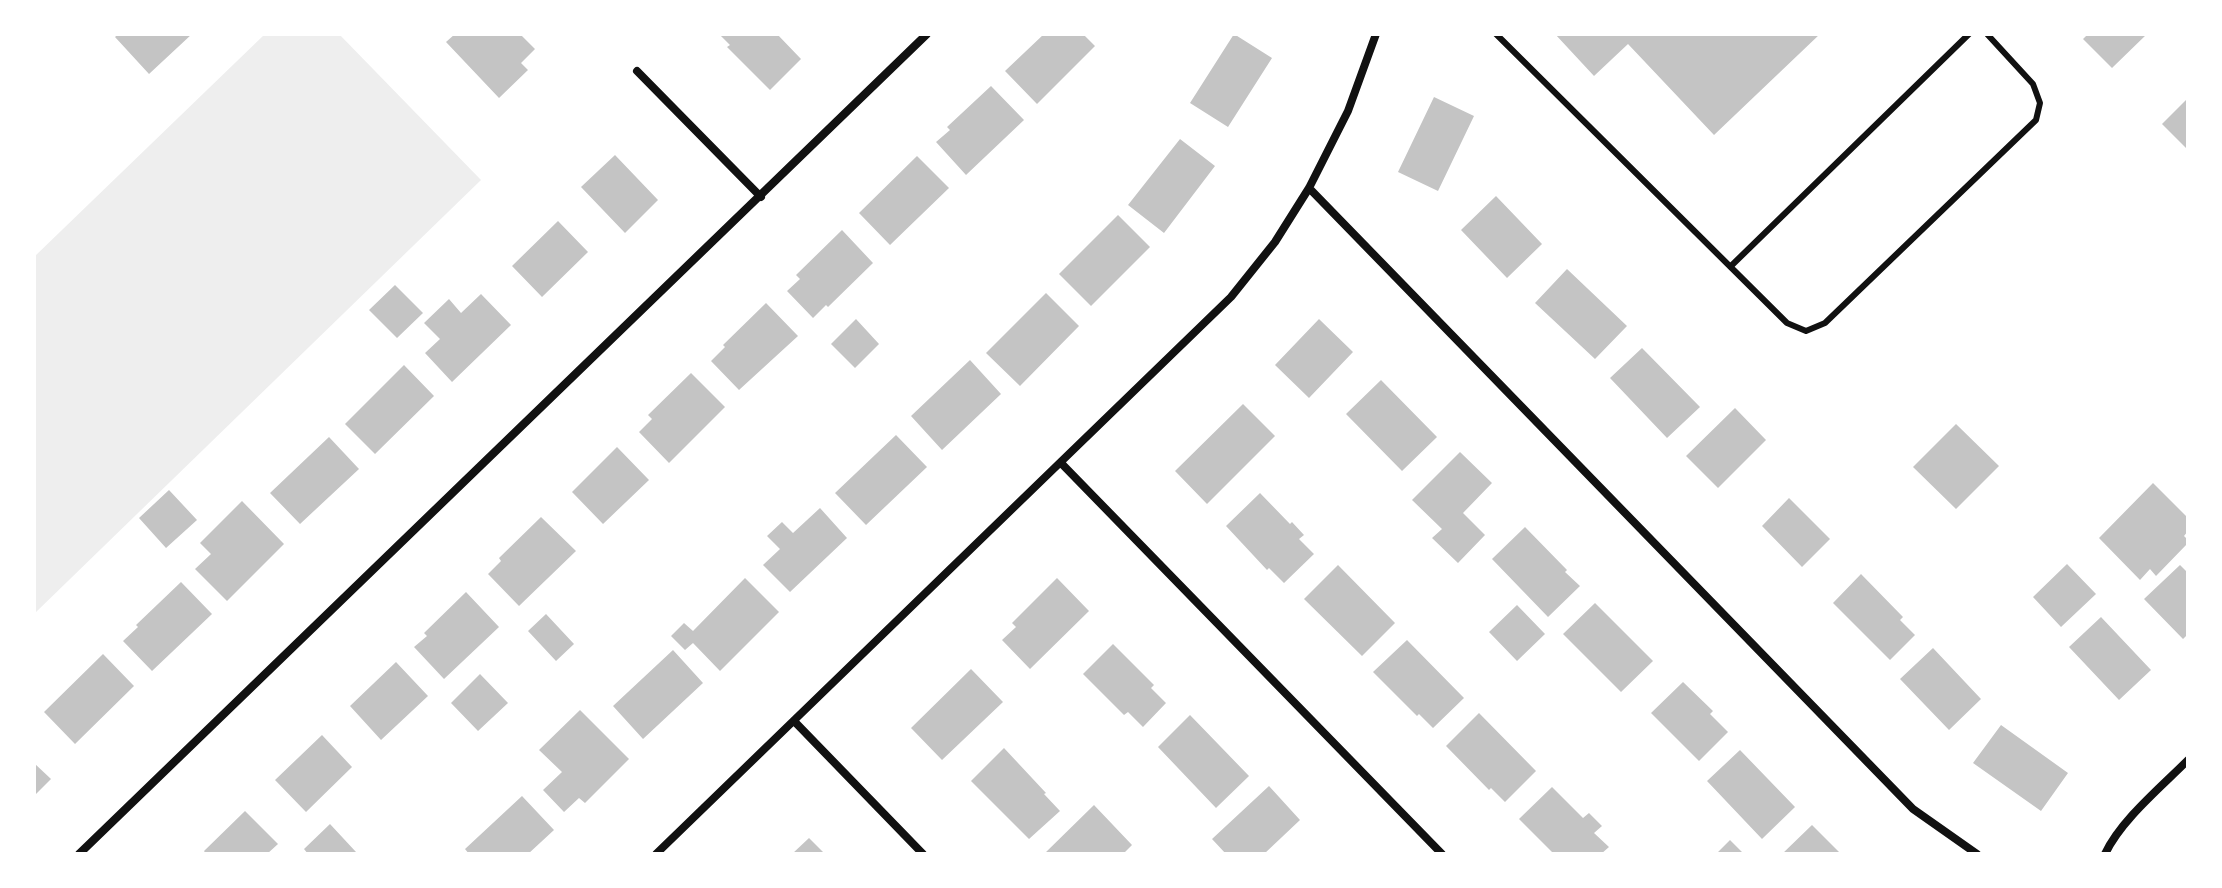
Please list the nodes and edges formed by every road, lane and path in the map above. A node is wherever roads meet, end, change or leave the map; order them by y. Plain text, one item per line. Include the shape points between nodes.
1 (927, 34) edge
2 (1376, 34) edge
3 (1496, 34) edge
4 (1969, 34) edge
5 (1987, 34) edge
6 (637, 71) dead end
7 (1309, 188) junction
8 (761, 197) junction
9 (1731, 266) junction
10 (1061, 463) junction
11 (794, 721) junction
12 (2188, 760) edge
13 (79, 854) edge
14 (656, 854) edge
15 (923, 854) edge
16 (1442, 854) edge
17 (1977, 854) edge
18 (2105, 854) edge

1 - 8 street
2 - 7 street via 1348,111
3 - 9 lane
4 - 9 lane
5 - 9 lane via 2033,84 2040,103 2036,120 1825,323 1806,331 1787,323
6 - 8 street
7 - 10 street via 1231,297
7 - 17 street via 1913,809
8 - 13 street
10 - 11 street
10 - 16 street
11 - 14 street
11 - 15 street
12 - 18 street via 2143,804

